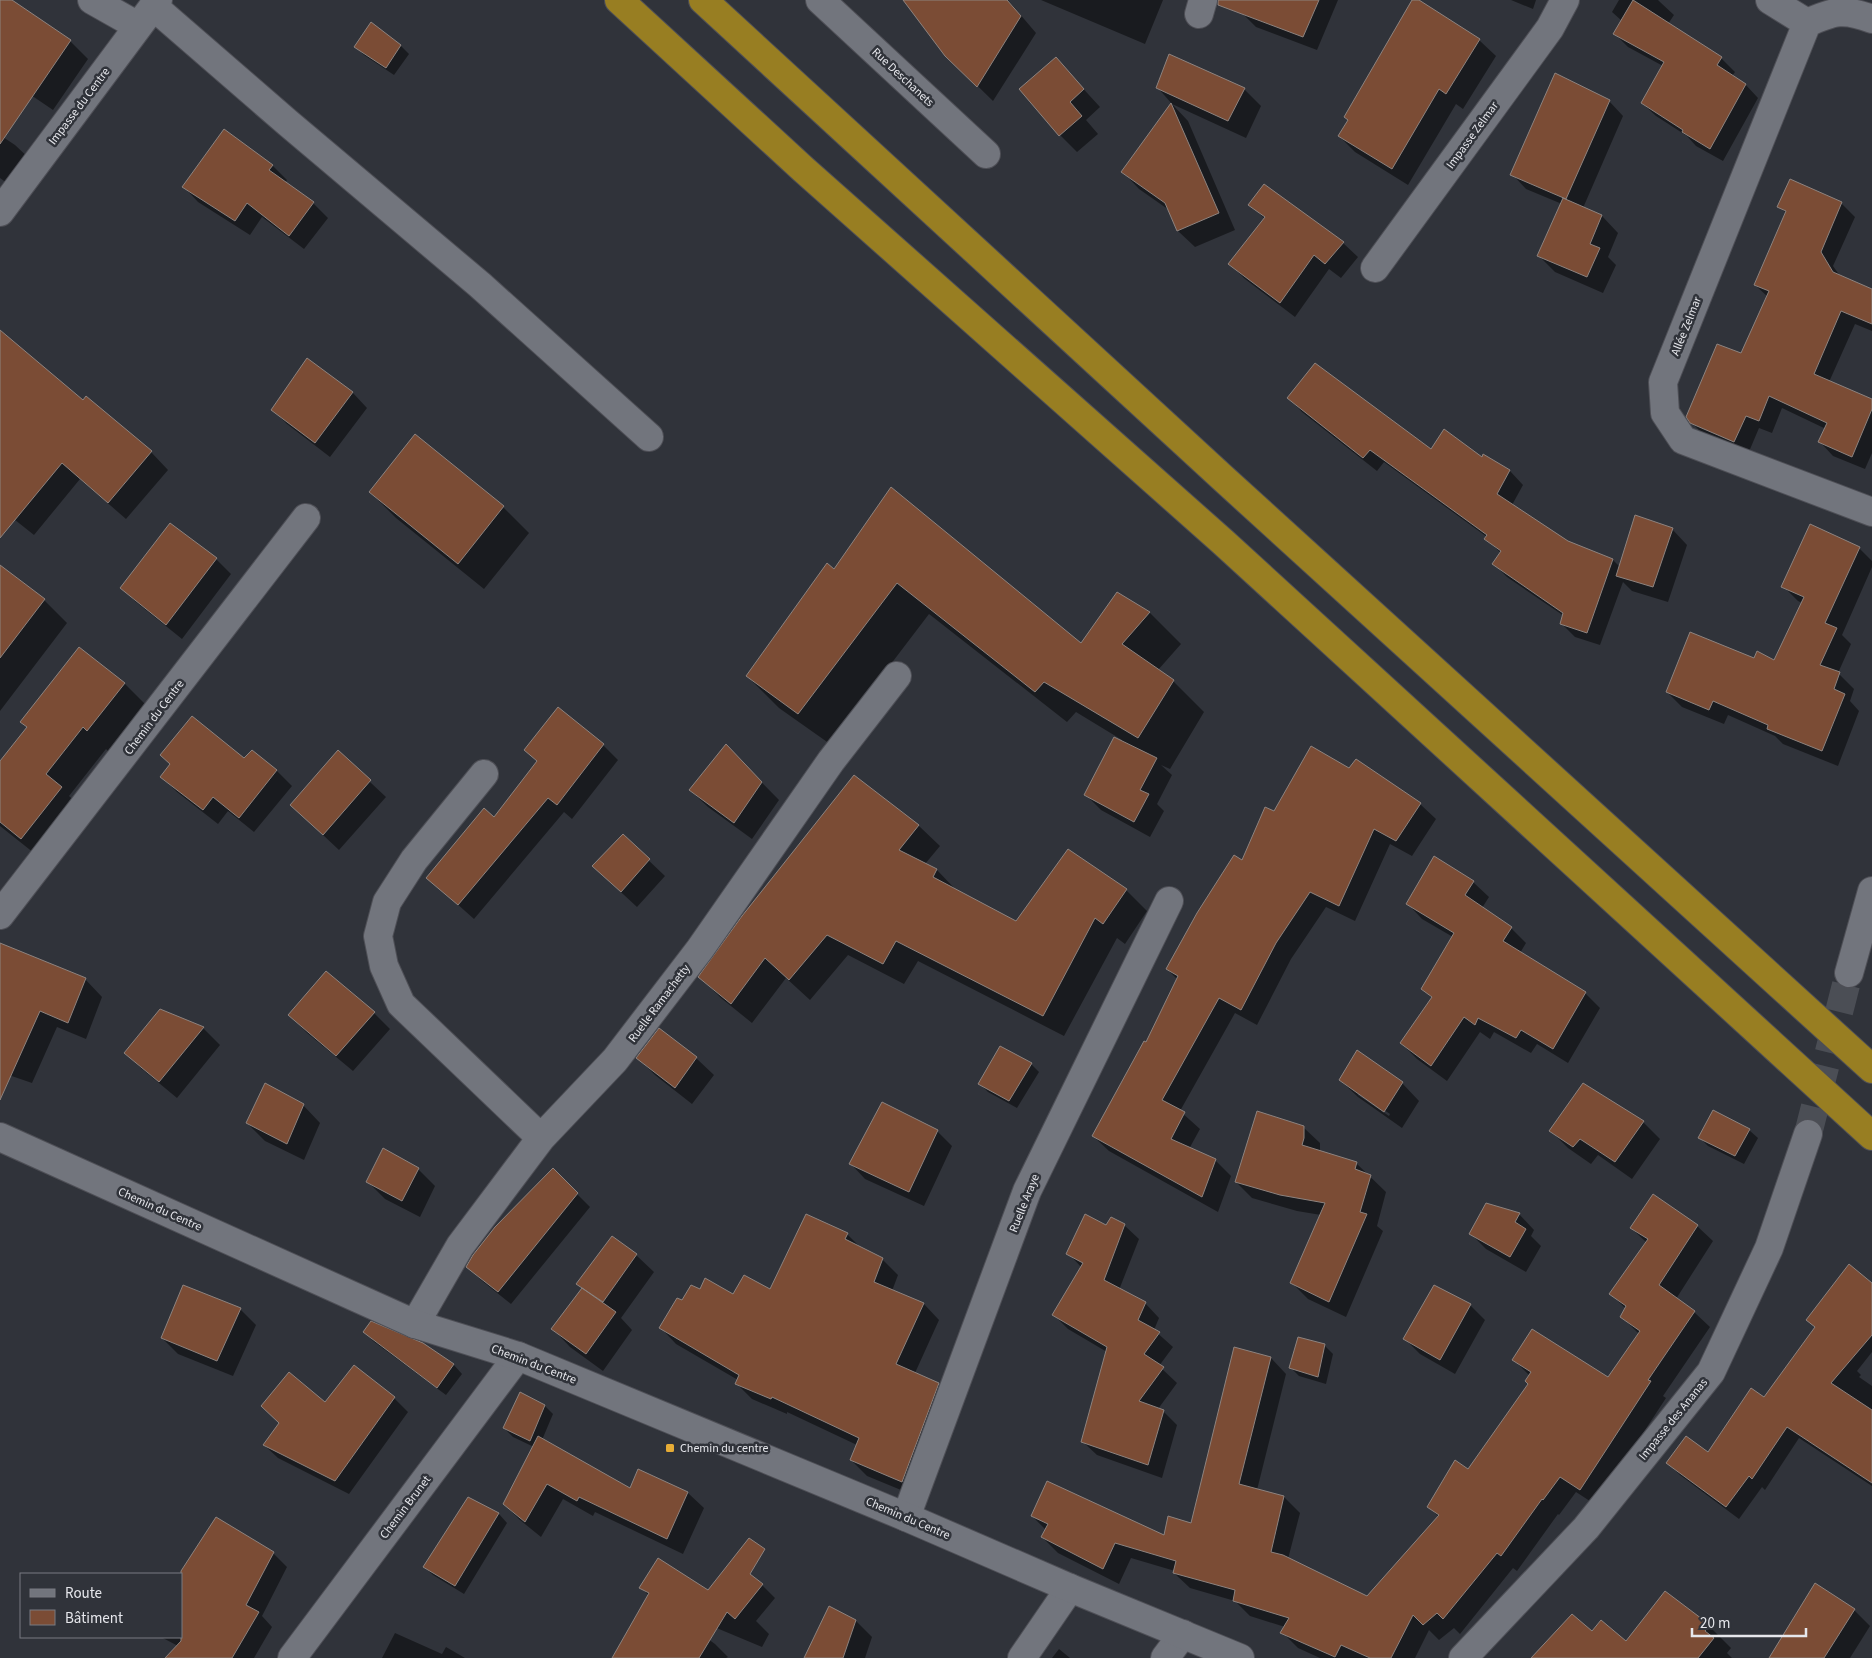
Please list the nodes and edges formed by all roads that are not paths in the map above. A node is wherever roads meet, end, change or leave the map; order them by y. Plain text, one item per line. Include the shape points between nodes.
1 (92, 0) edge
2 (619, 0) edge
3 (703, 0) edge
4 (820, 0) edge
5 (1565, 0) edge
6 (1770, 0) edge
7 (150, 11) edge
8 (1872, 19) edge
9 (1807, 23) junction
10 (986, 154) dead end
11 (0, 212) edge
12 (1375, 268) dead end
13 (649, 437) dead end
14 (1872, 512) edge
15 (306, 518) dead end
16 (896, 676) dead end
17 (484, 774) dead end
18 (1872, 891) edge
19 (1169, 901) dead end
20 (0, 915) edge
21 (1849, 973) tunnel mouth
22 (1872, 1069) edge
23 (1808, 1134) tunnel mouth
24 (1872, 1136) edge
25 (0, 1138) edge
26 (541, 1138) junction
27 (415, 1324) junction
28 (518, 1356) junction
29 (906, 1517) junction
30 (1070, 1588) junction
31 (1183, 1634) junction
32 (292, 1658) edge
33 (1022, 1658) edge
34 (1165, 1658) edge
35 (1240, 1658) edge
36 (1463, 1658) edge

1 - 7 street
2 - 24 highway via 803,169 1230,548
3 - 22 highway
4 - 10 street, Rue Deschanets
5 - 12 street, Impasse Zelmar via 1550,28
6 - 9 street
7 - 11 street, Impasse du Centre
7 - 13 street via 480,285
8 - 9 street via 1858,13 1831,12
9 - 14 street, Allée Zelmar via 1663,382 1665,414 1683,440
15 - 20 street, Chemin du Centre
16 - 26 street, Ruelle Ramachetty via 831,761 700,949 615,1060
17 - 26 street via 414,860 387,902 378,936 384,966 401,1004
18 - 21 street
19 - 29 street, Ruelle Araye via 1027,1191
23 - 36 street, Impasse des Ananas via 1769,1248 1711,1372 1586,1528
25 - 27 street, Chemin du Centre
26 - 27 street, Ruelle Ramachetty via 460,1246
27 - 28 street, Chemin du Centre
28 - 29 street, Chemin du Centre
28 - 32 street, Chemin Brunet
29 - 30 street, Chemin du Centre
30 - 31 street, Chemin du Centre
30 - 33 street
31 - 34 street
31 - 35 street, Chemin du Centre

